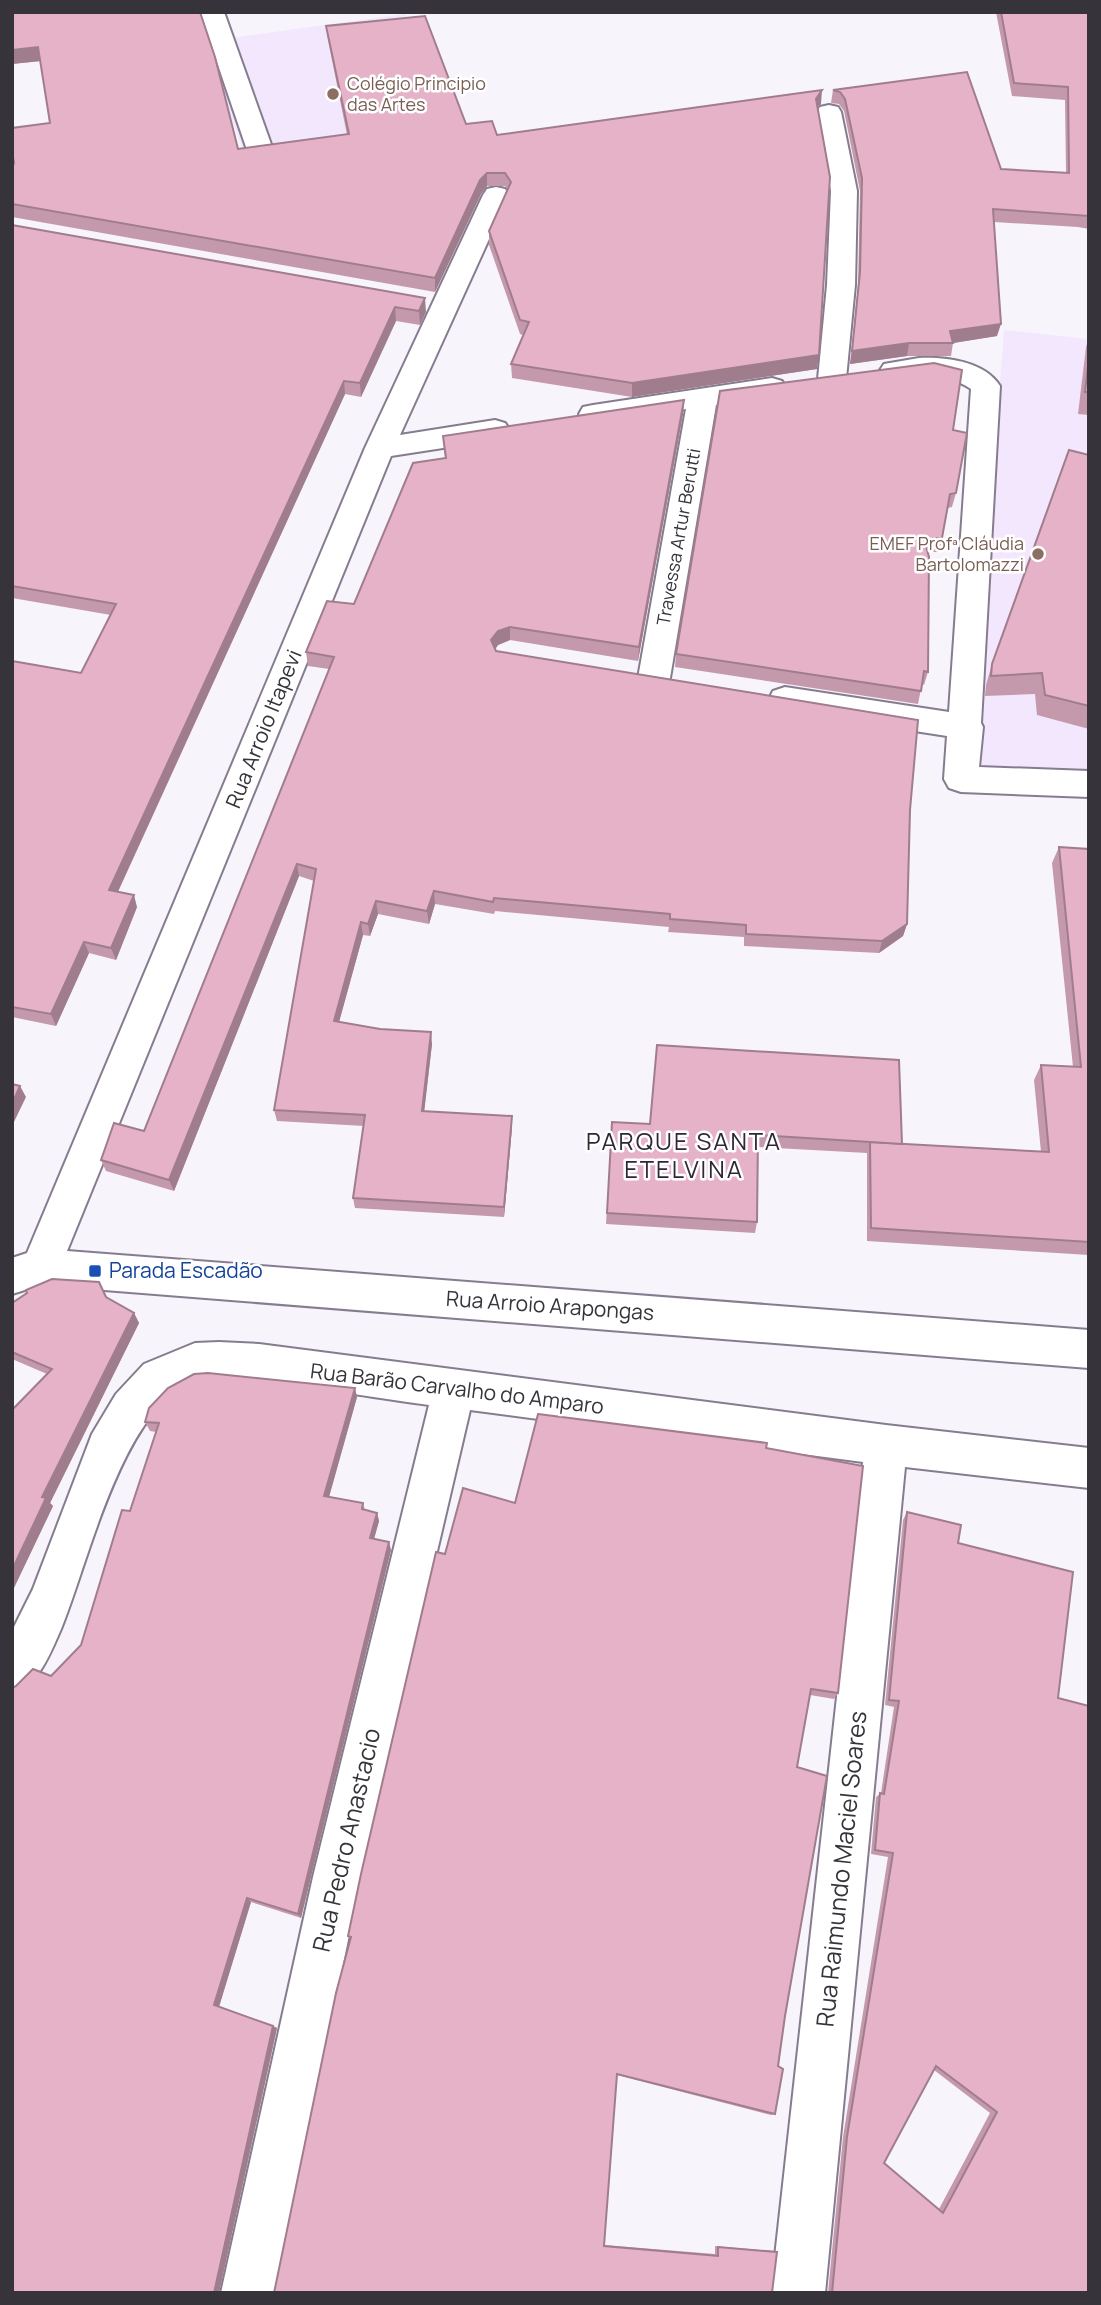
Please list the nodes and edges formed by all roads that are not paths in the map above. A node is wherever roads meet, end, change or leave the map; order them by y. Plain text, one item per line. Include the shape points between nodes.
1 (212, 12) edge
2 (829, 111) dead end
3 (259, 147) edge
4 (496, 195) edge
5 (832, 379) junction
6 (702, 396) junction
7 (568, 418) edge
8 (528, 424) edge
9 (380, 448) junction
10 (655, 678) edge
11 (750, 693) edge
12 (967, 727) junction
13 (1089, 783) edge
14 (27, 1272) edge
15 (1089, 1349) edge
16 (454, 1388) junction
17 (886, 1445) junction
18 (1089, 1468) edge
19 (12, 1672) edge
20 (248, 2293) edge
21 (798, 2293) edge

1 - 3 street
2 - 5 street via 844,191
4 - 9 street, Rua Arroio Itapevi via 435,303 412,374
5 - 6 street
5 - 12 street via 931,365 949,366 986,386
6 - 7 street
6 - 10 street, Travessa Artur Berutti
8 - 9 street
9 - 14 street, Rua Arroio Itapevi
11 - 12 street
12 - 13 street via 961,779
14 - 15 street, Rua Arroio Arapongas
16 - 17 street, Rua Barão Carvalho do Amparo
16 - 19 street, Rua Barão Carvalho do Amparo via 259,1363 196,1362 168,1371 133,1402 113,1435 47,1610
16 - 20 street, Rua Pedro Anastacio via 337,1877
17 - 18 street, Rua Barão Carvalho do Amparo
17 - 21 street, Rua Raimundo Maciel Soares

